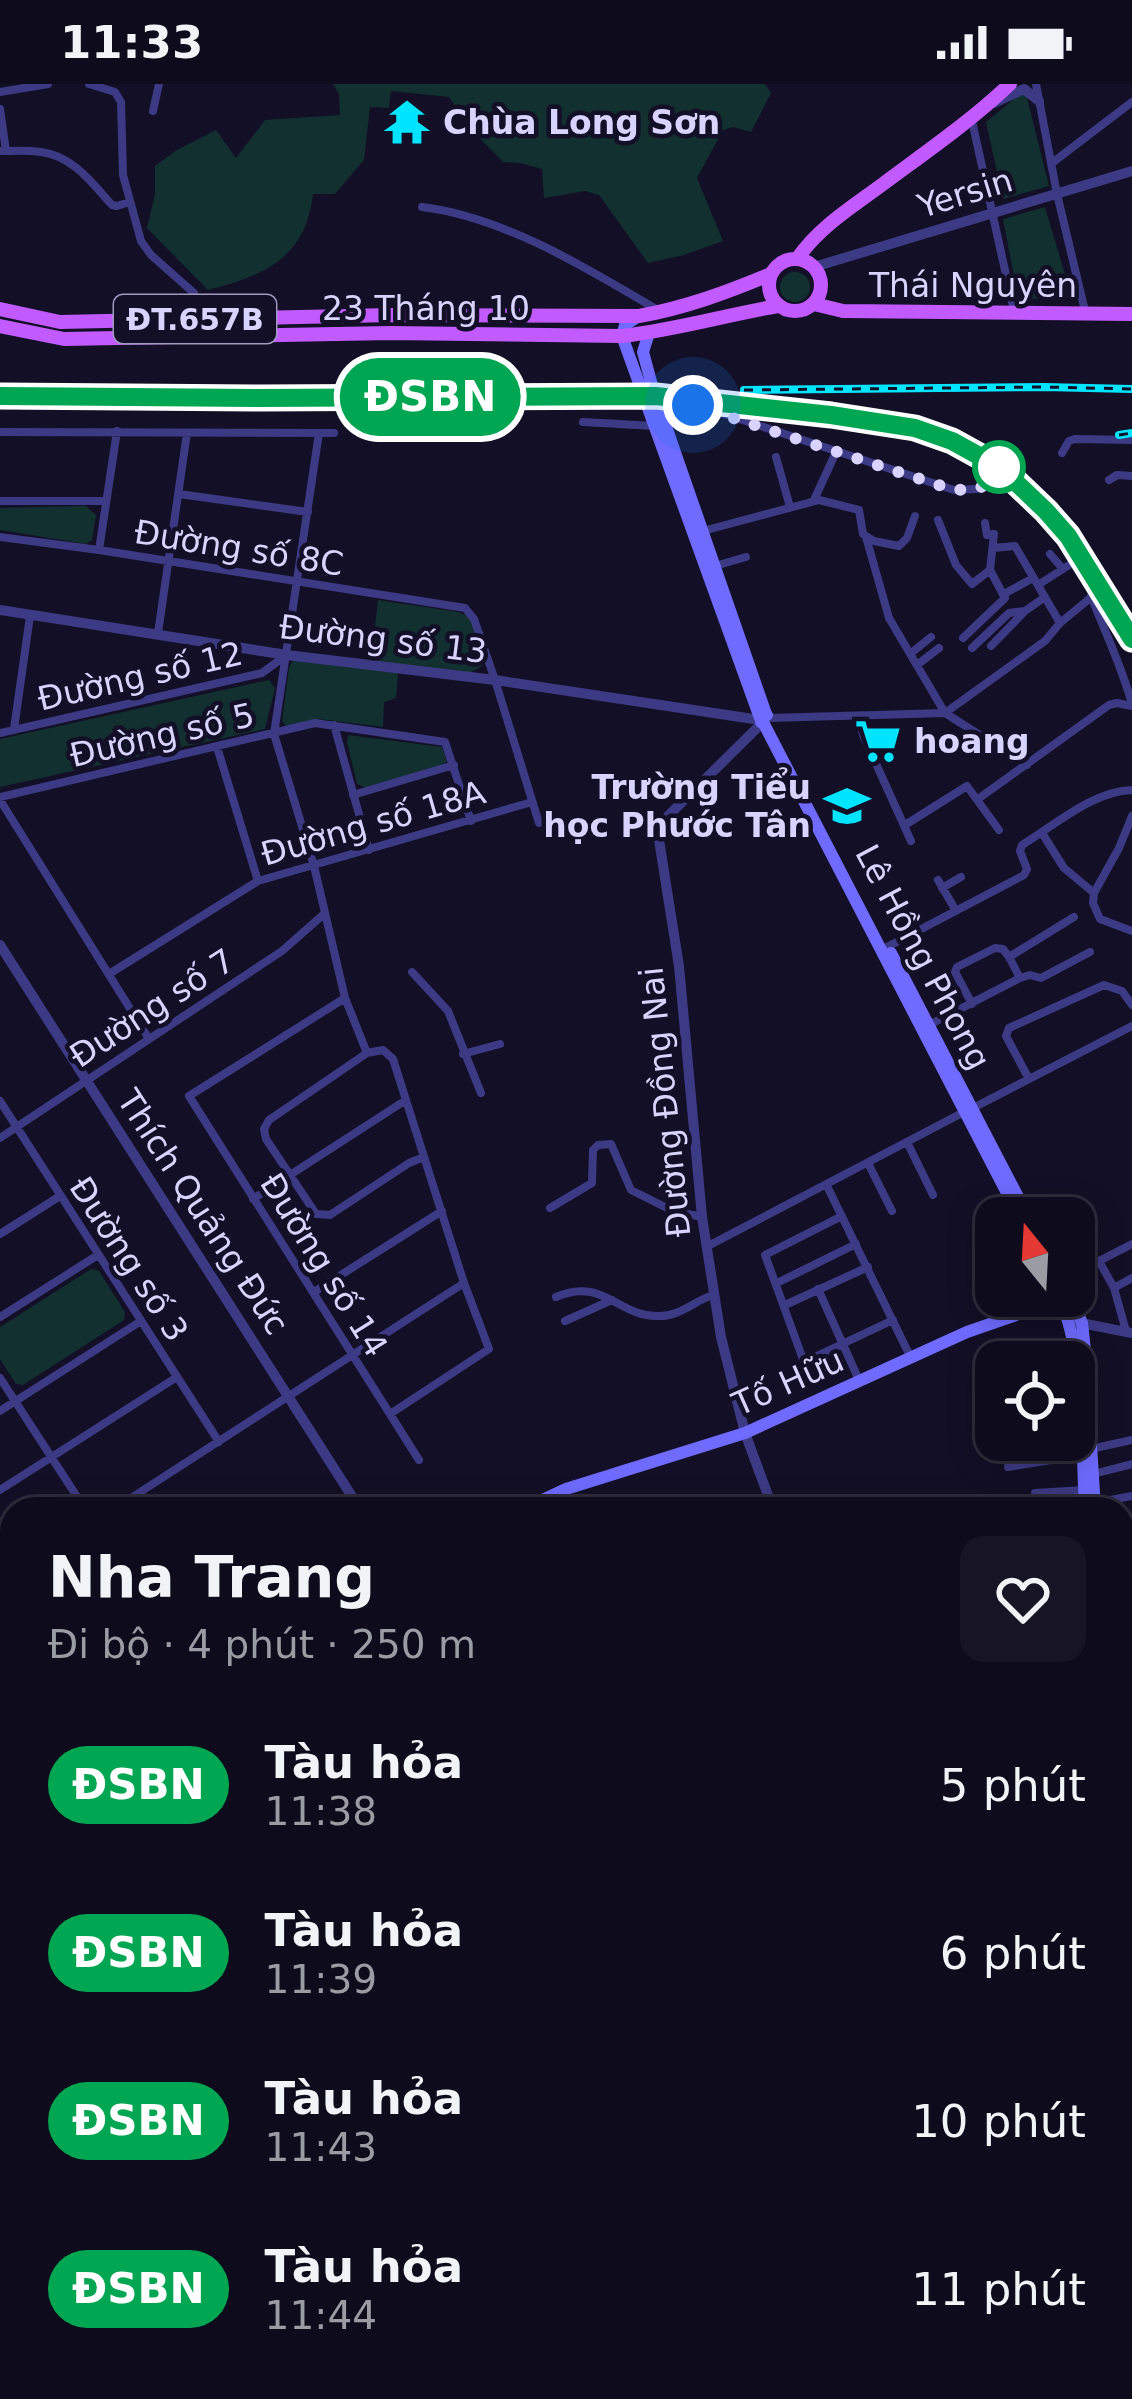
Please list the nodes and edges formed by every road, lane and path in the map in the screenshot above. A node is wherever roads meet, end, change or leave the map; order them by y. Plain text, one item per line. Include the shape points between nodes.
1 (48, 84) edge
2 (89, 84) edge
3 (159, 84) edge
4 (995, 84) edge
5 (1010, 84) edge
6 (1036, 84) edge
7 (0, 92) edge
8 (1040, 101) junction
9 (1132, 102) edge
10 (986, 107) junction
11 (0, 109) edge
12 (153, 111) dead end
13 (971, 118) junction
14 (3, 151) edge
15 (1052, 163) junction
16 (1132, 171) edge
17 (1057, 194) junction
18 (129, 202) junction
19 (422, 208) dead end
20 (992, 214) junction
21 (797, 259) junction
22 (814, 267) junction
23 (771, 274) junction
24 (814, 304) junction
25 (778, 306) junction
26 (0, 309) edge
27 (661, 312) junction
28 (1014, 313) junction
29 (1085, 313) junction
30 (1132, 314) edge
31 (392, 315) junction
32 (638, 316) junction
33 (200, 319) junction
34 (0, 326) edge
35 (391, 333) junction
36 (649, 333) junction
37 (200, 336) junction
38 (622, 336) junction
39 (655, 418) junction
40 (583, 422) dead end
41 (117, 431) junction
42 (0, 432) edge
43 (188, 433) junction
44 (334, 433) dead end
45 (319, 434) junction
46 (1132, 440) edge
47 (836, 452) junction
48 (1062, 453) dead end
49 (776, 457) dead end
50 (1004, 476) dead end
51 (1132, 476) edge
52 (1109, 480) dead end
53 (179, 494) junction
54 (0, 500) edge
55 (106, 501) junction
56 (813, 502) junction
57 (790, 507) junction
58 (308, 512) junction
59 (915, 516) dead end
60 (938, 520) dead end
61 (985, 523) dead end
62 (703, 531) junction
63 (0, 537) edge
64 (866, 537) junction
65 (993, 548) junction
66 (99, 550) junction
67 (1050, 554) dead end
68 (746, 557) dead end
69 (1080, 558) dead end
70 (169, 563) junction
71 (716, 566) junction
72 (1064, 569) junction
73 (990, 570) junction
74 (297, 582) junction
75 (1036, 582) junction
76 (1004, 594) junction
77 (1045, 597) junction
78 (0, 610) edge
79 (1025, 611) junction
80 (30, 616) junction
81 (1060, 623) junction
82 (158, 633) junction
83 (931, 637) dead end
84 (963, 638) dead end
85 (991, 646) dead end
86 (939, 648) dead end
87 (972, 648) dead end
88 (910, 654) junction
89 (286, 655) junction
90 (917, 665) junction
91 (495, 680) junction
92 (1132, 705) edge
93 (945, 713) junction
94 (859, 717) junction
95 (764, 720) junction
96 (334, 725) junction
97 (14, 729) junction
98 (0, 733) edge
99 (274, 734) junction
100 (217, 747) junction
101 (454, 765) junction
102 (1028, 765) junction
103 (1132, 790) edge
104 (353, 796) junction
105 (0, 798) edge
106 (978, 799) junction
107 (532, 802) junction
108 (1132, 816) edge
109 (470, 820) junction
110 (538, 823) dead end
111 (905, 826) junction
112 (999, 830) dead end
113 (1042, 833) junction
114 (911, 841) dead end
115 (369, 850) junction
116 (314, 866) junction
117 (961, 878) dead end
118 (258, 881) junction
119 (1094, 893) junction
120 (956, 911) junction
121 (326, 913) junction
122 (1074, 917) dead end
123 (1132, 932) edge
124 (0, 945) edge
125 (884, 949) junction
126 (1090, 952) dead end
127 (1009, 957) junction
128 (412, 972) dead end
129 (109, 974) junction
130 (1020, 978) junction
131 (345, 998) junction
132 (972, 1004) junction
133 (1132, 1005) edge
134 (929, 1025) junction
135 (1132, 1026) edge
136 (149, 1039) junction
137 (500, 1044) dead end
138 (367, 1053) junction
139 (463, 1054) junction
140 (1029, 1079) junction
141 (86, 1080) junction
142 (481, 1093) dead end
143 (406, 1100) junction
144 (0, 1101) edge
145 (968, 1110) junction
146 (17, 1127) junction
147 (0, 1138) edge
148 (907, 1142) junction
149 (424, 1156) junction
150 (868, 1162) junction
151 (290, 1174) junction
152 (826, 1184) junction
153 (933, 1195) dead end
154 (60, 1196) junction
155 (1010, 1197) edge
156 (1018, 1197) edge
157 (253, 1199) junction
158 (550, 1208) dead end
159 (442, 1211) junction
160 (892, 1211) dead end
161 (842, 1216) junction
162 (701, 1217) junction
163 (0, 1234) edge
164 (856, 1244) junction
165 (1132, 1244) edge
166 (708, 1246) junction
167 (98, 1255) junction
168 (868, 1267) junction
169 (1132, 1279) edge
170 (464, 1282) junction
171 (777, 1283) junction
172 (1114, 1288) junction
173 (818, 1289) junction
174 (314, 1292) junction
175 (713, 1294) junction
176 (556, 1297) dead end
177 (612, 1300) junction
178 (785, 1305) junction
179 (0, 1317) edge
180 (1007, 1317) edge
181 (1074, 1317) edge
182 (893, 1320) junction
183 (141, 1321) junction
184 (565, 1321) dead end
185 (1076, 1322) junction
186 (1129, 1332) edge
187 (1076, 1341) edge
188 (841, 1345) junction
189 (353, 1356) junction
190 (910, 1356) junction
191 (177, 1377) junction
192 (0, 1378) edge
193 (859, 1380) junction
194 (290, 1396) junction
195 (15, 1401) junction
196 (0, 1411) edge
197 (390, 1414) junction
198 (745, 1433) junction
199 (1132, 1440) edge
200 (219, 1442) junction
201 (1095, 1450) edge
202 (52, 1457) junction
203 (418, 1460) dead end
204 (1047, 1461) edge
205 (1086, 1461) edge
206 (1089, 1461) edge
207 (1132, 1464) edge
208 (1008, 1467) dead end
209 (1093, 1474) junction
210 (0, 1490) edge
211 (1084, 1490) junction
212 (1035, 1493) dead end
213 (78, 1497) edge
214 (133, 1497) edge
215 (353, 1497) edge
216 (566, 1497) edge
217 (769, 1497) edge
218 (1087, 1497) edge
219 (1092, 1497) edge

1 - 7 street
2 - 18 street via 121,102
3 - 12 street
4 - 10 main road
5 - 10 main road, ĐT.657B
6 - 8 street
8 - 10 street via 1024,89
8 - 15 street
9 - 15 street
10 - 13 main road, ĐT.657B
11 - 14 street
13 - 20 street
13 - 21 main road, ĐT.657B via 836,219
14 - 18 street via 55,155 89,176 112,205
15 - 17 street
16 - 17 street, Yersin
17 - 20 street, Yersin
17 - 29 street
18 - 33 street via 145,248 194,293
19 - 27 street via 517,236
20 - 22 street, Yersin
20 - 28 street
21 - 22 main road
21 - 23 main road, ĐT.657B
22 - 24 main road via 821,289
23 - 25 main road
23 - 27 main road, 23 Tháng 10 / ĐT.657B
24 - 25 main road, ĐT.657B via 793,312
24 - 28 main road, Thái Nguyên
25 - 36 main road, 23 Tháng 10 / ĐT.657B
26 - 33 main road, 23 Tháng 10 / ĐT.657B via 60,322
27 - 32 main road, 23 Tháng 10 / ĐT.657B
28 - 29 main road, Thái Nguyên
29 - 30 main road, Thái Nguyên
31 - 32 main road, 23 Tháng 10 / ĐT.657B
31 - 33 main road, 23 Tháng 10 / ĐT.657B
31 - 35 main road
32 - 38 main road
33 - 37 main road
34 - 37 main road, 23 Tháng 10 / ĐT.657B via 64,339
35 - 37 main road, 23 Tháng 10 / ĐT.657B
35 - 38 main road, 23 Tháng 10 / ĐT.657B
36 - 38 main road, 23 Tháng 10 / ĐT.657B
36 - 39 main road, Lê Hồng Phong via 643,352
38 - 39 main road, Lê Hồng Phong
39 - 40 street
39 - 47 street via 697,406
39 - 62 main road, Lê Hồng Phong
39 - 95 main road, Lê Hồng Phong
41 - 42 street
41 - 43 street
41 - 55 street
43 - 45 street
43 - 53 street
44 - 45 street
45 - 58 street
46 - 48 street via 1075,439
47 - 50 street via 954,490
47 - 56 street
49 - 57 street
51 - 52 street
53 - 58 street
53 - 70 street
54 - 55 street
55 - 66 street
56 - 57 street
56 - 64 street via 859,510
57 - 62 street
58 - 74 street
59 - 64 street via 899,546
60 - 73 street via 972,584
61 - 65 street
62 - 71 main road, Lê Hồng Phong
63 - 66 street, Đường số 8C
64 - 88 street via 889,619
65 - 73 street
65 - 75 street via 1016,546
66 - 70 street, Đường số 8C
67 - 72 street
68 - 71 street
69 - 72 street
70 - 74 street, Đường số 8C
70 - 82 street
71 - 95 main road, Lê Hồng Phong
72 - 75 street
73 - 76 street
74 - 89 street
74 - 91 street, Đường số 8C via 465,608
75 - 76 street
75 - 77 street
76 - 84 street
77 - 79 street
77 - 81 street
78 - 80 street, Đường số 13
79 - 85 street
79 - 87 street via 1010,613
80 - 82 street, Đường số 13
80 - 97 street
81 - 92 street via 1096,593
81 - 93 street
82 - 89 street, Đường số 13
83 - 88 street
86 - 90 street
88 - 90 street
89 - 91 street, Đường số 13
89 - 97 street, Đường số 12 via 262,673
89 - 99 street
90 - 93 street
91 - 95 street, Đường số 13
91 - 107 street
92 - 102 street via 1109,705
93 - 94 street
93 - 102 street
94 - 95 street
94 - 111 street
95 - 125 main road, Lê Hồng Phong
95 - 162 street, Đường Đồng Nai via 668,816 659,840
96 - 99 street, Đường số 5
96 - 101 street, Đường số 5 via 445,742
96 - 104 street
97 - 98 street, Đường số 12
99 - 100 street, Đường số 5
99 - 116 street
100 - 105 street, Đường số 5
100 - 118 street
101 - 104 street
101 - 109 street
102 - 106 street
103 - 113 street via 1095,800
104 - 115 street
105 - 129 street
106 - 111 street via 967,786
106 - 112 street
107 - 109 street, Đường số 18A
107 - 110 street
108 - 119 street
109 - 115 street, Đường số 18A
111 - 114 street
113 - 119 street via 1064,868
113 - 120 street via 1020,847 1024,875
115 - 116 street, Đường số 18A
116 - 118 street, Đường số 18A
116 - 121 street
117 - 120 street via 940,884
118 - 129 street, Đường số 18A
119 - 123 street via 1100,920
120 - 125 street
121 - 131 street
121 - 136 street, Đường số 7 via 282,952
122 - 127 street
124 - 141 street, Thích Quảng Đức
125 - 134 main road, Lê Hồng Phong
125 - 145 main road, Lê Hồng Phong
126 - 130 street via 1040,978
127 - 130 street
127 - 132 street via 995,948 957,967
128 - 139 street via 448,1011
129 - 136 street
130 - 132 street
131 - 138 street
131 - 157 street, Đường số 14 via 189,1096
132 - 134 street
133 - 140 street via 1104,985 1009,1028
134 - 145 main road, Lê Hồng Phong
135 - 140 street
136 - 141 street, Đường số 7
137 - 139 street
138 - 143 street via 389,1053
138 - 151 street via 265,1125
139 - 142 street
140 - 145 street
141 - 146 street, Đường số 7
141 - 194 street, Thích Quảng Đức
143 - 149 street
143 - 151 street
144 - 146 street, Đường số 3
145 - 148 street
145 - 155 main road, Lê Hồng Phong
145 - 156 main road, Lê Hồng Phong
146 - 147 street, Đường số 7
146 - 154 street, Đường số 3
148 - 150 street
148 - 153 street
149 - 151 street via 326,1216 316,1214
149 - 159 street
150 - 152 street
150 - 160 street
151 - 157 street
152 - 161 street
152 - 166 street
154 - 163 street
154 - 167 street, Đường số 3
157 - 174 street, Đường số 14
158 - 162 street via 590,1186 593,1150 611,1144 631,1190
159 - 170 street
159 - 174 street
161 - 164 street
161 - 171 street via 765,1255
162 - 166 street, Đường Đồng Nai
164 - 168 street
164 - 171 street
165 - 172 street via 1100,1261
166 - 175 street, Đường Đồng Nai
167 - 179 street
167 - 183 street, Đường số 3
168 - 173 street
168 - 182 street
169 - 172 street
170 - 189 street
170 - 197 street via 489,1349
171 - 178 street
172 - 186 street
173 - 178 street
173 - 188 street
174 - 189 street, Đường số 14
175 - 177 street via 653,1317
175 - 198 street, Đường Đồng Nai
176 - 177 street via 581,1289
177 - 184 street
178 - 188 street via 804,1362
180 - 190 main road, Tố Hữu
181 - 185 main road
182 - 188 street
182 - 190 street
183 - 191 street, Đường số 3
183 - 195 street
185 - 186 street
185 - 187 main road
188 - 193 street
189 - 194 street
189 - 197 street, Đường số 14
190 - 193 main road, Tố Hữu
191 - 200 street, Đường số 3
191 - 202 street
192 - 195 street
193 - 198 main road, Tố Hữu
194 - 200 street
194 - 215 street, Thích Quảng Đức
195 - 196 street
195 - 202 street
197 - 203 street, Đường số 14
198 - 216 main road, Tố Hữu
198 - 217 street, Đường Đồng Nai
199 - 201 street
200 - 214 street
202 - 210 street
202 - 213 street
204 - 208 street
205 - 211 main road
206 - 209 main road
207 - 209 street
209 - 219 main road
211 - 212 street
211 - 218 main road

